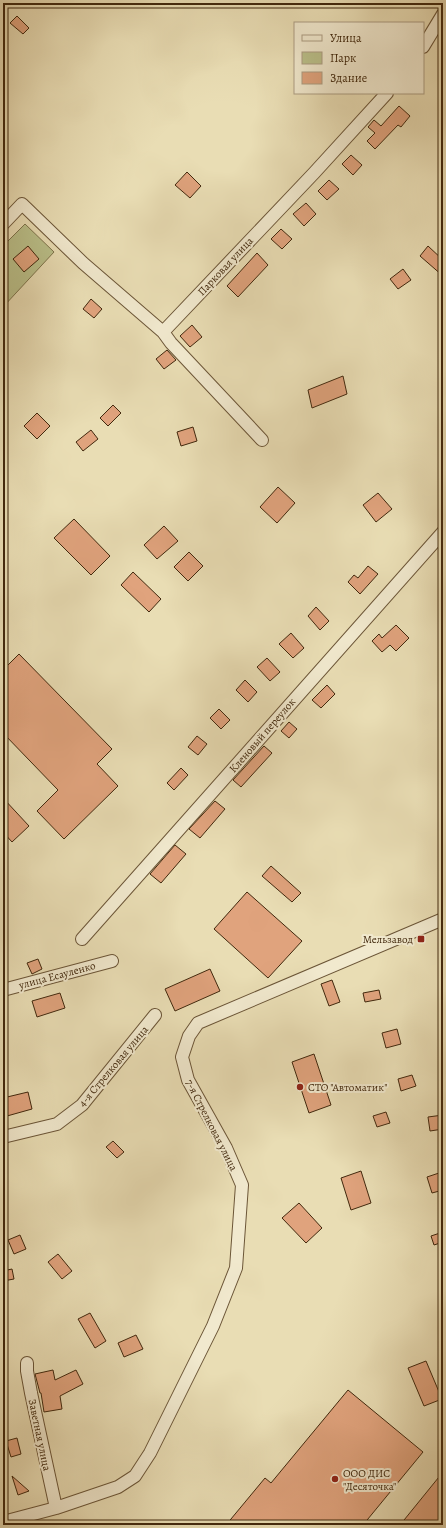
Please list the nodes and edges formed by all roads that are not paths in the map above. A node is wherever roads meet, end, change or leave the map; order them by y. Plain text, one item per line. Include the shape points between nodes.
1 (443, 14) edge
2 (424, 45) edge
3 (386, 94) edge
4 (3, 224) edge
5 (163, 332) junction
6 (262, 440) dead end
7 (443, 532) edge
8 (443, 919) edge
9 (82, 939) dead end
10 (112, 961) dead end
11 (3, 990) edge
12 (155, 1015) dead end
13 (3, 1137) edge
14 (27, 1363) dead end
15 (56, 1508) junction
16 (3, 1522) edge

1 - 2 street
3 - 5 street, Парковая улица
4 - 5 street via 22,204 83,263
5 - 6 street
7 - 9 street, Кленовый переулок
8 - 15 street, 7-я Стрелковая улица via 198,1023 189,1036 182,1057 188,1080 226,1148 242,1185 236,1268 213,1326 150,1453 134,1476 118,1487
10 - 11 street, улица Есауленко
12 - 13 street, 4-я Стрелковая улица via 82,1105 57,1124
14 - 15 street, Заветная улица
15 - 16 street, 7-я Стрелковая улица

